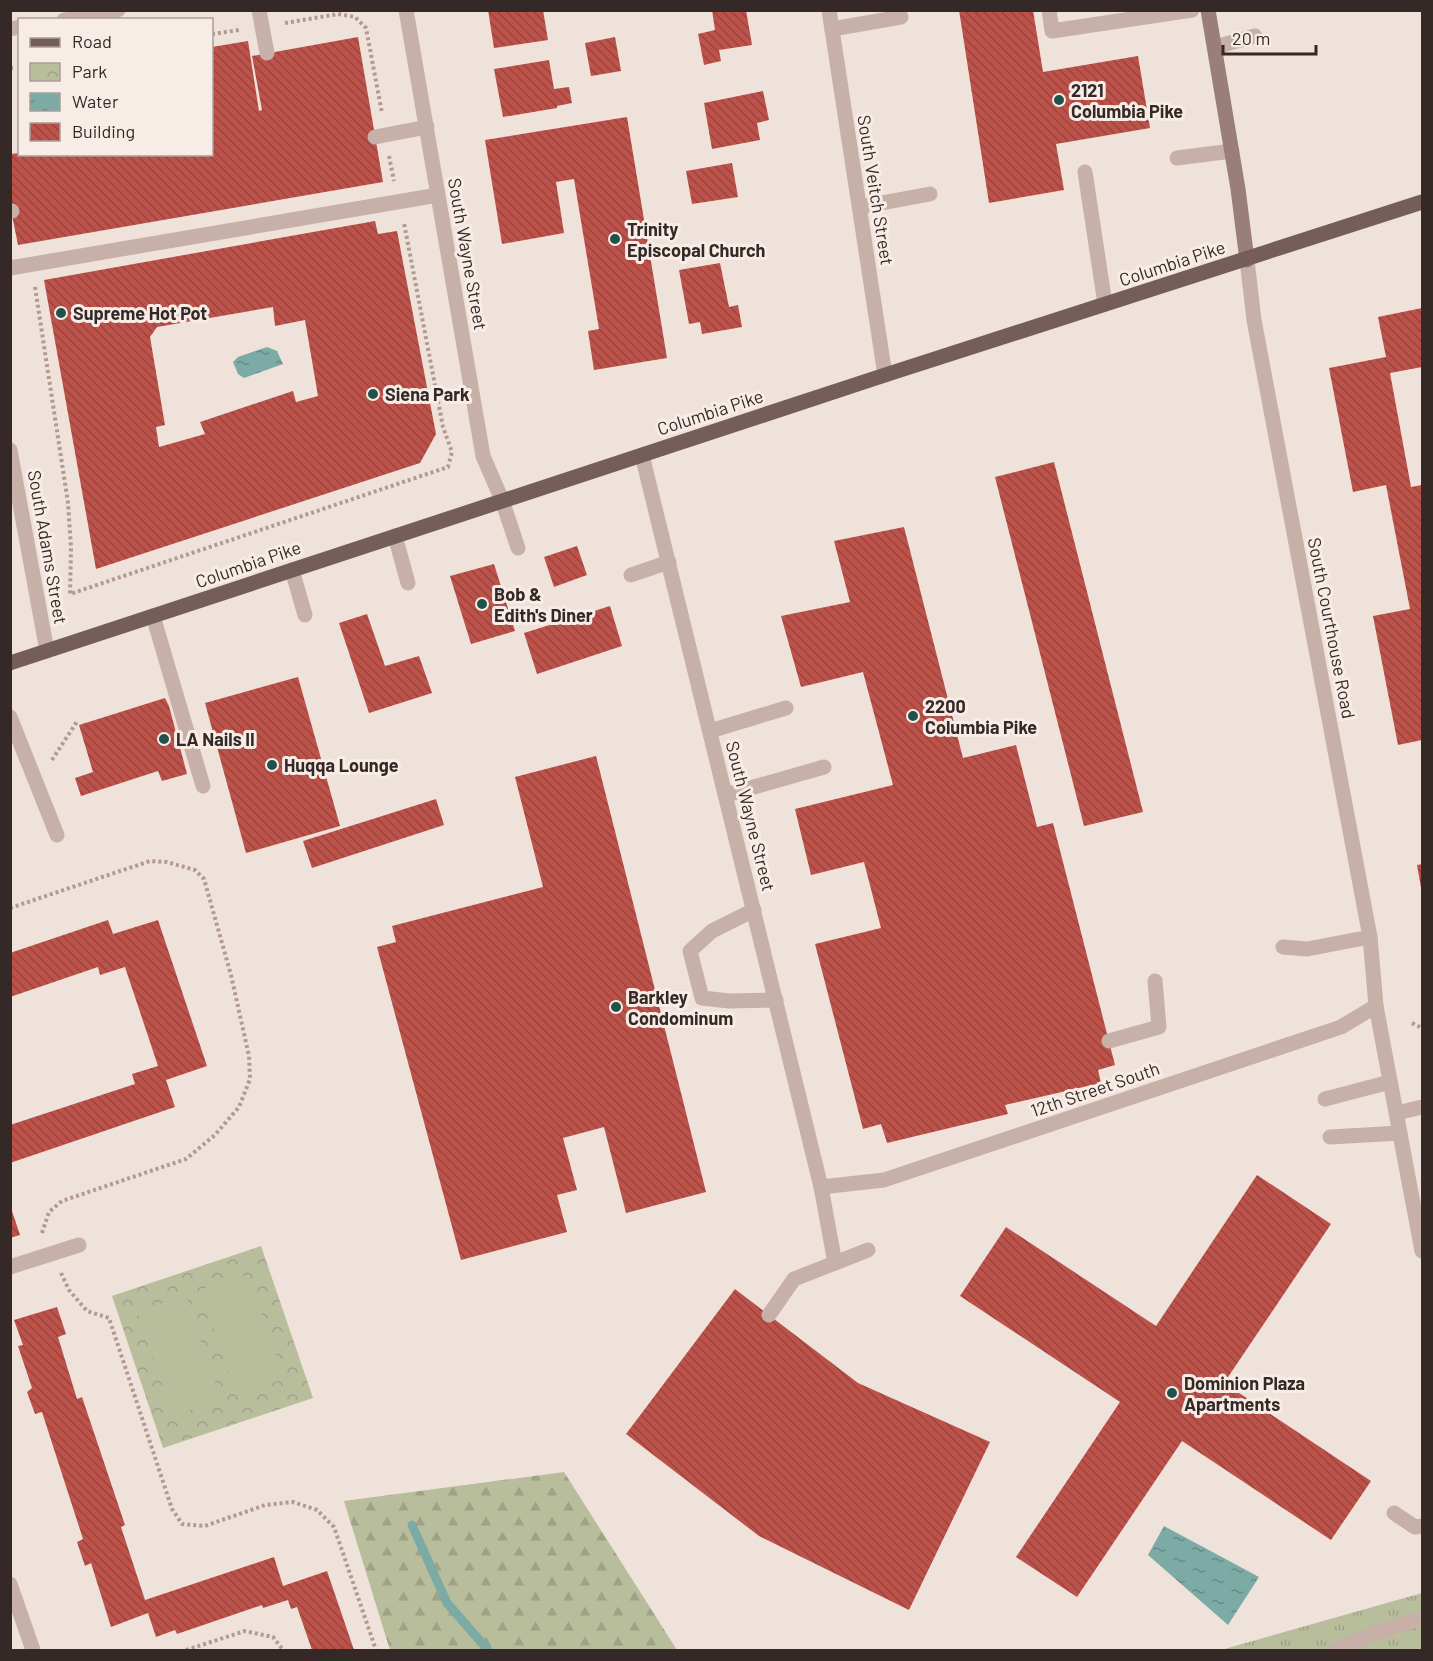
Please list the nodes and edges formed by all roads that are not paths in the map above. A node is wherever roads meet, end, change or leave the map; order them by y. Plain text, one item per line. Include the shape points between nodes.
1 (118, 10) edge
2 (259, 10) edge
3 (406, 10) edge
4 (829, 10) edge
5 (1049, 10) edge
6 (1192, 10) edge
7 (1208, 10) edge
8 (901, 17) dead end
9 (75, 18) edge
10 (832, 29) junction
11 (1254, 36) dead end
12 (1215, 47) junction
13 (267, 53) dead end
14 (427, 127) junction
15 (380, 136) road end
16 (1232, 151) junction
17 (1177, 158) dead end
18 (1085, 172) dead end
19 (930, 194) dead end
20 (438, 195) junction
21 (1422, 202) edge
22 (860, 207) junction
23 (1247, 260) junction
24 (10, 268) edge
25 (1105, 304) junction
26 (885, 375) junction
27 (642, 455) junction
28 (11, 457) edge
29 (502, 500) junction
30 (395, 536) junction
31 (518, 548) dead end
32 (669, 562) junction
33 (292, 570) junction
34 (631, 575) dead end
35 (408, 583) dead end
36 (306, 615) dead end
37 (153, 616) junction
38 (46, 651) junction
39 (10, 663) edge
40 (786, 708) dead end
41 (10, 717) edge
42 (710, 731) junction
43 (824, 767) dead end
44 (203, 786) dead end
45 (726, 795) junction
46 (57, 835) dead end
47 (754, 910) junction
48 (1370, 936) junction
49 (1283, 947) dead end
50 (1155, 981) dead end
51 (776, 1000) junction
52 (1376, 1006) junction
53 (1108, 1041) dead end
54 (1390, 1082) junction
55 (1325, 1099) dead end
56 (1422, 1107) edge
57 (1397, 1113) junction
58 (1401, 1133) junction
59 (1330, 1137) dead end
60 (821, 1187) junction
61 (79, 1245) dead end
62 (868, 1250) dead end
63 (1422, 1251) edge
64 (836, 1263) junction
65 (10, 1267) edge
66 (769, 1315) dead end
67 (1394, 1513) dead end
68 (1422, 1526) edge
69 (10, 1584) edge
70 (1422, 1618) edge
71 (33, 1650) edge
72 (1335, 1650) edge

1 - 9 street
2 - 13 street
3 - 14 street, South Wayne Street
4 - 10 street, South Veitch Street
5 - 6 street via 1052,31
7 - 12 street, South Courthouse Road
8 - 10 street
10 - 22 street, South Veitch Street
11 - 12 street
12 - 16 street, South Courthouse Road
14 - 15 street
14 - 20 street, South Wayne Street
16 - 17 street
16 - 23 street, South Courthouse Road
18 - 25 street
19 - 22 street
20 - 24 street
20 - 29 street, South Wayne Street via 483,456
21 - 23 main road, Columbia Pike
22 - 26 street, South Veitch Street
23 - 25 main road, Columbia Pike
23 - 48 street, South Courthouse Road via 1254,320
25 - 26 main road, Columbia Pike
26 - 27 main road, Columbia Pike
27 - 29 main road, Columbia Pike
27 - 32 street, South Wayne Street
28 - 38 street, South Adams Street
29 - 30 main road, Columbia Pike
29 - 31 street, South Wayne Street
30 - 33 main road, Columbia Pike
30 - 35 street
32 - 34 street
32 - 42 street, South Wayne Street
33 - 36 street
33 - 37 main road, Columbia Pike
37 - 38 main road, Columbia Pike
37 - 44 street
38 - 39 main road, Columbia Pike
40 - 42 street
41 - 46 street
42 - 45 street, South Wayne Street
43 - 45 street
45 - 47 street, South Wayne Street
47 - 51 street, South Wayne Street
47 - 51 street via 712,931 690,951 702,998
48 - 49 street via 1307,949
48 - 52 street, South Courthouse Road
50 - 53 street via 1159,1026
51 - 60 street, South Wayne Street
52 - 54 street, South Courthouse Road
52 - 60 street, 12th Street South via 1341,1027 884,1180
54 - 55 street
54 - 57 street, South Courthouse Road
56 - 57 street
57 - 58 street, South Courthouse Road
58 - 59 street
58 - 63 street, South Courthouse Road
60 - 64 street, South Wayne Street
61 - 65 street
62 - 64 street
64 - 66 street via 794,1279
67 - 68 street via 1415,1527
69 - 71 street
70 - 72 street

